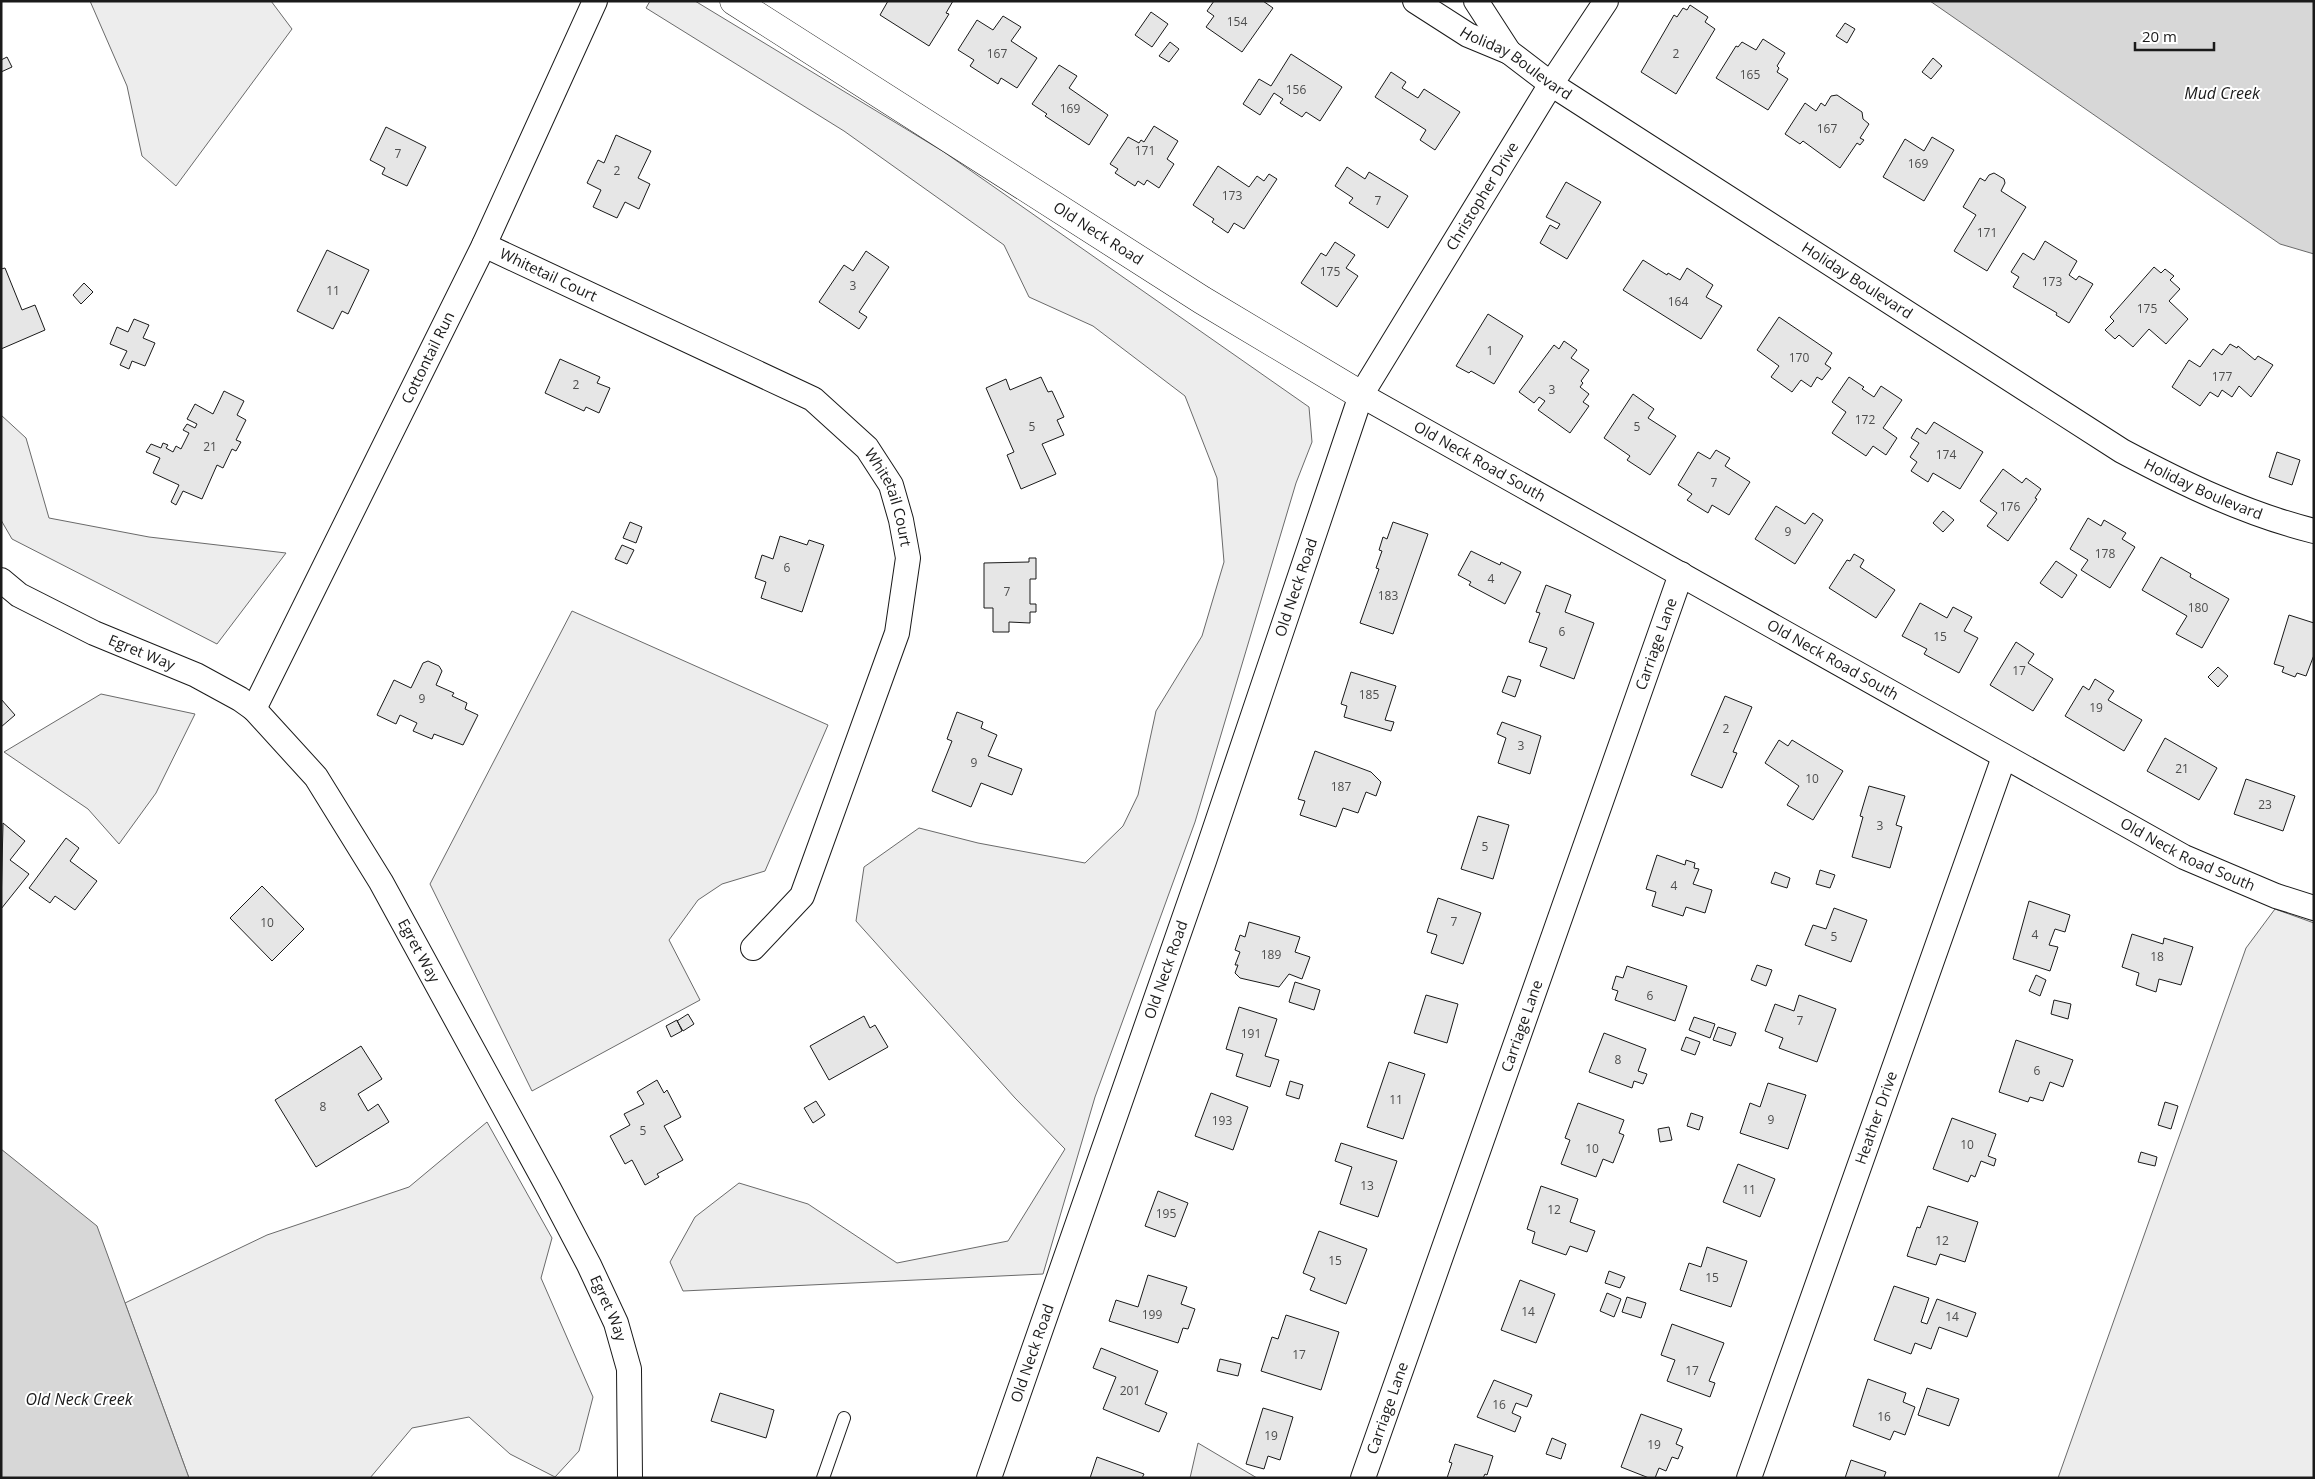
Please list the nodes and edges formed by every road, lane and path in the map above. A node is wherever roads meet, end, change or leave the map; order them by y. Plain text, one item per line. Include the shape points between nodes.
1 (595, 1) edge
2 (734, 1) edge
3 (1416, 1) edge
4 (1476, 1) edge
5 (1606, 1) edge
6 (1509, 52) junction
7 (1551, 84) junction
8 (484, 244) junction
9 (1361, 395) junction
10 (2314, 531) edge
11 (1681, 574) junction
12 (1, 580) edge
13 (254, 709) junction
14 (2004, 758) junction
15 (2314, 908) edge
16 (753, 948) dead end
17 (844, 1418) dead end
18 (630, 1478) edge
19 (823, 1478) edge
20 (989, 1478) edge
21 (1363, 1478) edge
22 (1749, 1478) edge

1 - 8 street, Cottontail Run
2 - 9 street, Old Neck Road via 1202,300
3 - 6 street, Holiday Boulevard via 1468,35
4 - 6 street
5 - 7 street, Christopher Drive
6 - 7 street, Holiday Boulevard
7 - 9 street, Christopher Drive
7 - 10 street, Holiday Boulevard via 2122,451 2192,488 2274,521
8 - 13 street, Cottontail Run
8 - 16 street, Whitetail Court via 813,399 867,448 891,485 908,558 897,633 802,896
9 - 11 street, Old Neck Road South
9 - 20 street, Old Neck Road
11 - 14 street, Old Neck Road South
11 - 21 street, Carriage Lane
12 - 13 street, Egret Way via 19,595 94,633 196,675
13 - 18 street, Egret Way via 316,777 381,882 589,1265 616,1323 629,1370
14 - 15 street, Old Neck Road South via 2184,857 2276,896
14 - 22 street, Heather Drive
17 - 19 lane

